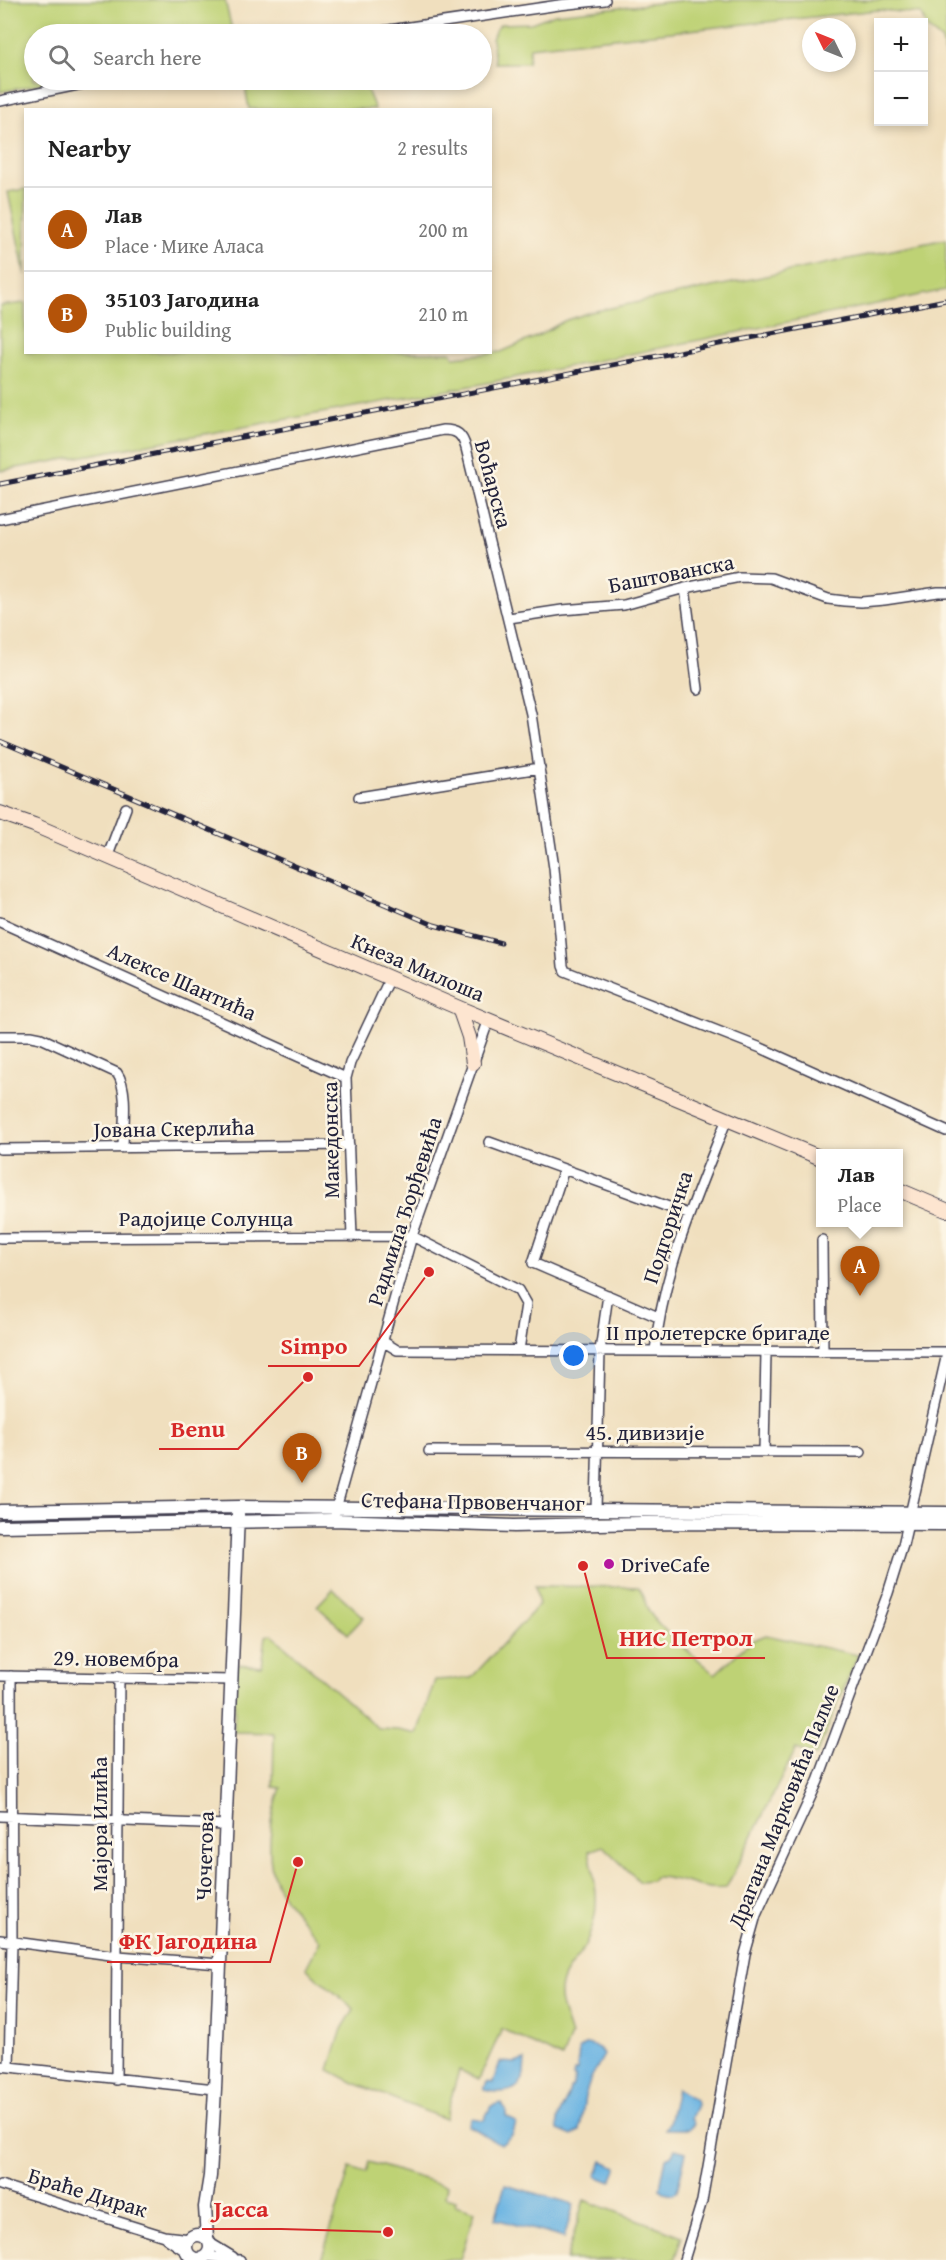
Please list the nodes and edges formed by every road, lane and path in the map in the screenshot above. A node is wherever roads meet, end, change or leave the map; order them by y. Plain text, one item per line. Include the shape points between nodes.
1 (605, 0) edge
2 (430, 24) edge
3 (53, 90) edge
4 (0, 101) edge
5 (0, 519) edge
6 (685, 588) junction
7 (946, 592) edge
8 (509, 618) junction
9 (698, 689) dead end
10 (540, 768) junction
11 (358, 797) dead end
12 (126, 808) dead end
13 (0, 813) edge
14 (107, 858) junction
15 (0, 922) edge
16 (390, 978) junction
17 (459, 1008) junction
18 (489, 1019) junction
19 (0, 1036) edge
20 (474, 1063) junction
21 (346, 1078) junction
22 (727, 1119) junction
23 (946, 1131) edge
24 (489, 1142) dead end
25 (349, 1145) junction
26 (123, 1148) junction
27 (0, 1149) edge
28 (816, 1156) edge
29 (564, 1169) junction
30 (903, 1192) edge
31 (946, 1210) edge
32 (688, 1214) junction
33 (412, 1236) junction
34 (352, 1237) junction
35 (0, 1238) edge
36 (822, 1240) dead end
37 (608, 1295) junction
38 (658, 1317) junction
39 (384, 1342) junction
40 (519, 1350) junction
41 (600, 1351) junction
42 (655, 1351) junction
43 (766, 1352) junction
44 (823, 1352) junction
45 (946, 1352) edge
46 (946, 1358) edge
47 (429, 1451) dead end
48 (598, 1452) junction
49 (764, 1452) junction
50 (861, 1452) dead end
51 (239, 1507) junction
52 (596, 1509) junction
53 (642, 1510) junction
54 (0, 1511) edge
55 (946, 1513) edge
56 (335, 1514) junction
57 (908, 1518) junction
58 (238, 1522) junction
59 (642, 1523) junction
60 (946, 1524) edge
61 (0, 1526) edge
62 (0, 1676) edge
63 (11, 1676) junction
64 (119, 1676) junction
65 (232, 1680) junction
66 (0, 1816) edge
67 (11, 1817) junction
68 (119, 1822) junction
69 (226, 1825) junction
70 (0, 1940) edge
71 (12, 1942) junction
72 (118, 1956) junction
73 (220, 1964) junction
74 (4, 2066) edge
75 (116, 2080) junction
76 (215, 2089) junction
77 (0, 2186) edge
78 (205, 2207) junction
79 (164, 2236) junction
80 (191, 2238) junction
81 (207, 2251) edge
82 (188, 2255) edge
83 (237, 2259) edge
84 (684, 2260) edge

1 - 2 street
3 - 4 street
5 - 8 street, Воћарска via 321,453 455,430 463,437
6 - 7 street, Баштованска via 740,577 771,578 843,601
6 - 8 street, Баштованска via 624,604
6 - 9 street
8 - 10 street, Воћарска
10 - 11 street
10 - 23 street, Воћарска via 566,971 761,1048
12 - 14 street
13 - 14 main road, Кнеза Милоша
14 - 16 main road, Кнеза Милоша
15 - 21 street, Алексе Шантића
16 - 17 main road, Кнеза Милоша
16 - 21 street, Македонска
17 - 18 main road, Кнеза Милоша
17 - 20 main road
18 - 20 street, Радмила Ђорђевића
18 - 22 main road, Кнеза Милоша
19 - 26 street via 40,1038 117,1072 123,1084
20 - 33 street, Радмила Ђорђевића
21 - 25 street, Македонска
22 - 28 main road, Кнеза Милоша
22 - 32 street, Подгоричка
24 - 29 street
25 - 26 street, Јована Скерлића
25 - 34 street, Македонска
26 - 27 street, Јована Скерлића
29 - 32 street
29 - 37 street via 533,1263
30 - 31 main road
32 - 38 street, Подгоричка
33 - 34 street, Радојице Солунца
33 - 39 street, Радмила Ђорђевића
33 - 40 street via 518,1290 526,1304
34 - 35 street, Радојице Солунца
36 - 44 street
37 - 38 street
37 - 41 street
38 - 42 street, Подгоричка
39 - 40 street, II пролетерске бригаде via 397,1350
39 - 56 street, Радмила Ђорђевића
40 - 41 street, II пролетерске бригаде
41 - 42 street, II пролетерске бригаде
41 - 48 street
42 - 43 street, II пролетерске бригаде
43 - 44 street, II пролетерске бригаде
43 - 49 street
44 - 45 street, II пролетерске бригаде
46 - 57 street, Драгана Марковића Палме
47 - 48 street, 45. дивизије
48 - 49 street, 45. дивизије
48 - 52 street
49 - 50 street, 45. дивизије
51 - 54 street, Стефана Првовенчаног
51 - 56 street, Стефана Првовенчаног
51 - 58 street, Чочетова
52 - 53 street, Стефана Првовенчаног
52 - 56 street, Стефана Првовенчаног
53 - 57 street, Стефана Првовенчаног
53 - 59 street
55 - 57 street, Стефана Првовенчаног
56 - 58 street, Стефана Првовенчаног
56 - 59 street, Стефана Првовенчаног via 514,1526
57 - 59 street, Стефана Првовенчаног
57 - 60 street, Стефана Првовенчаног
57 - 84 street, Драгана Марковића Палме via 888,1593 818,1781 751,1931 736,1994 702,2201
58 - 61 street, Стефана Првовенчаног
58 - 65 street, Чочетова
62 - 63 street, 29. новембра
63 - 64 street, 29. новембра
63 - 67 street
64 - 65 street, 29. новембра
64 - 68 street, Мајора Илића
65 - 69 street, Чочетова
66 - 67 street
67 - 68 street
67 - 71 street
68 - 69 street
68 - 72 street, Мајора Илића
69 - 73 street, Чочетова
70 - 71 street
71 - 72 street
71 - 74 street
72 - 73 street
72 - 75 street, Мајора Илића
73 - 76 street, Чочетова
74 - 75 street
75 - 76 street
76 - 78 street, Чочетова
77 - 79 street, Браће Дирак
78 - 80 street, Чочетова
78 - 81 street, Чочетова
79 - 80 street, Браће Дирак
79 - 82 street, Браће Дирак
80 - 81 street via 200,2235
80 - 82 street, Чочетова via 186,2246
81 - 82 street via 196,2259
81 - 83 street

